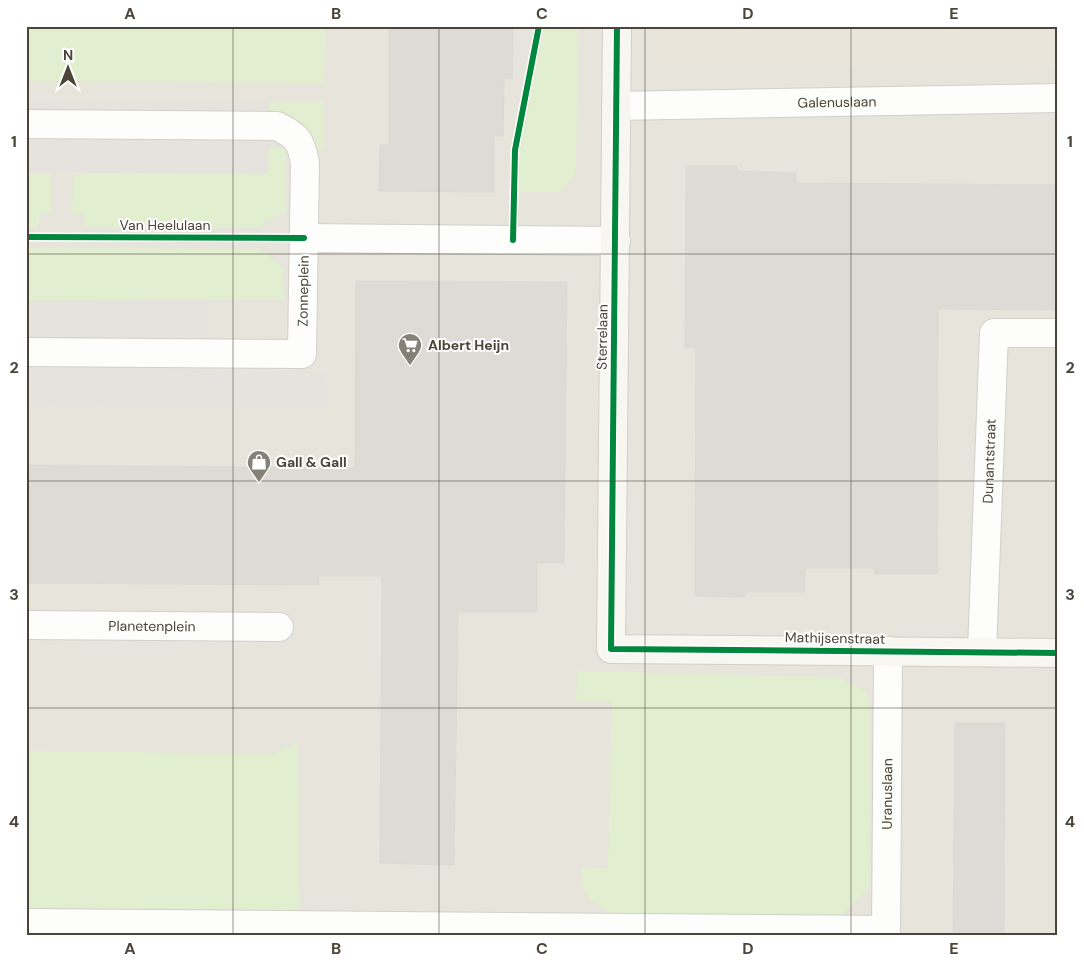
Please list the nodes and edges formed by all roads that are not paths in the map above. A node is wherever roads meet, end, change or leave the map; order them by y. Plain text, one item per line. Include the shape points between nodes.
1 (617, 26) edge
2 (1058, 98) edge
3 (616, 106) junction
4 (26, 124) edge
5 (304, 238) junction
6 (616, 241) junction
7 (1058, 333) edge
8 (26, 352) edge
9 (26, 625) edge
10 (279, 627) dead end
11 (611, 649) joint
12 (888, 651) junction
13 (982, 652) junction
14 (1058, 653) edge
15 (26, 923) edge
16 (353, 931) edge
17 (886, 933) edge

1 - 3 street, Sterrelaan
2 - 3 street, Galenuslaan
3 - 6 street, Sterrelaan
4 - 5 street, Zonneplein via 277,126 295,135 302,147 305,163
5 - 6 street
5 - 8 street, Zonneplein via 302,354
6 - 11 street, Sterrelaan
7 - 13 street, Dunantstraat via 994,333
9 - 10 street, Planetenplein
11 - 12 street, Mathijsenstraat
12 - 13 street, Mathijsenstraat
12 - 17 street, Uranuslaan
13 - 14 street, Mathijsenstraat
15 - 16 street
16 - 17 street

